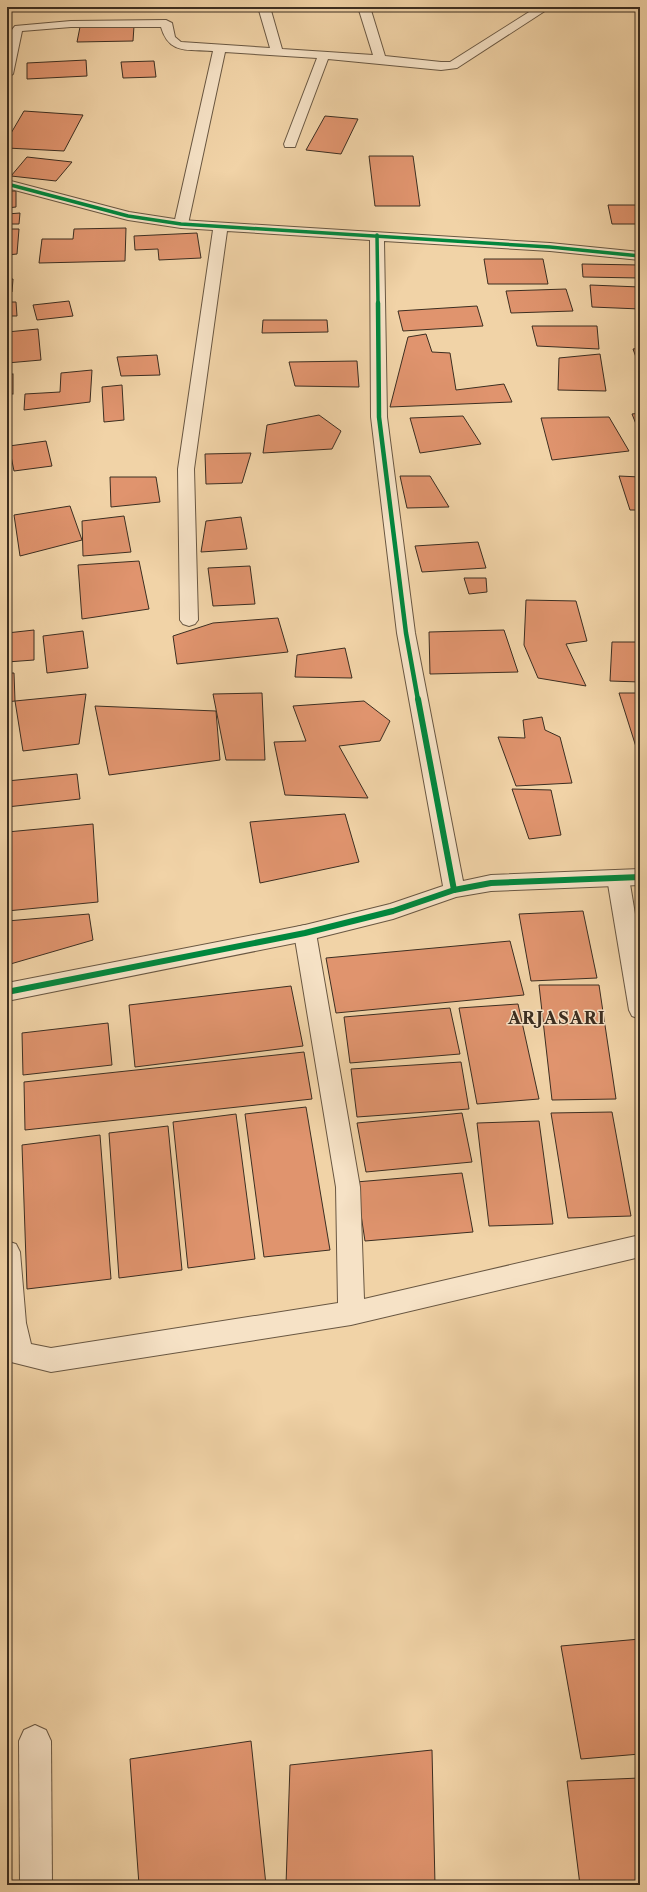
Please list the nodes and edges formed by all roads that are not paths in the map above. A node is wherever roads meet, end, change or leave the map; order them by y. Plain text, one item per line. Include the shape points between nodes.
1 (264, 7) edge
2 (364, 7) edge
3 (545, 7) edge
4 (220, 48) junction
5 (277, 52) junction
6 (324, 55) junction
7 (380, 59) junction
8 (7, 74) edge
9 (290, 144) dead end
10 (7, 184) edge
11 (181, 224) junction
12 (221, 226) junction
13 (376, 235) junction
14 (640, 256) edge
15 (189, 620) dead end
16 (640, 877) edge
17 (618, 878) junction
18 (454, 890) junction
19 (305, 933) junction
20 (7, 992) edge
21 (640, 1010) edge
22 (640, 1246) edge
23 (7, 1252) edge
24 (351, 1313) junction
25 (34, 1741) dead end
26 (36, 1885) edge

1 - 5 street
2 - 7 street
3 - 7 street via 453,65
4 - 5 street
4 - 8 street via 178,45 170,38 164,18 70,18 18,28
4 - 11 street
5 - 6 street
6 - 7 street
6 - 9 street
10 - 11 street via 128,216
11 - 12 street
12 - 13 street
12 - 15 street via 186,469
13 - 14 street
13 - 18 street via 380,425 406,633
16 - 17 street
17 - 18 street via 492,883
17 - 21 street
18 - 19 street via 393,911
19 - 20 street
19 - 24 street via 348,1187
22 - 24 street
23 - 24 street via 13,1323 20,1354 51,1360
25 - 26 street

